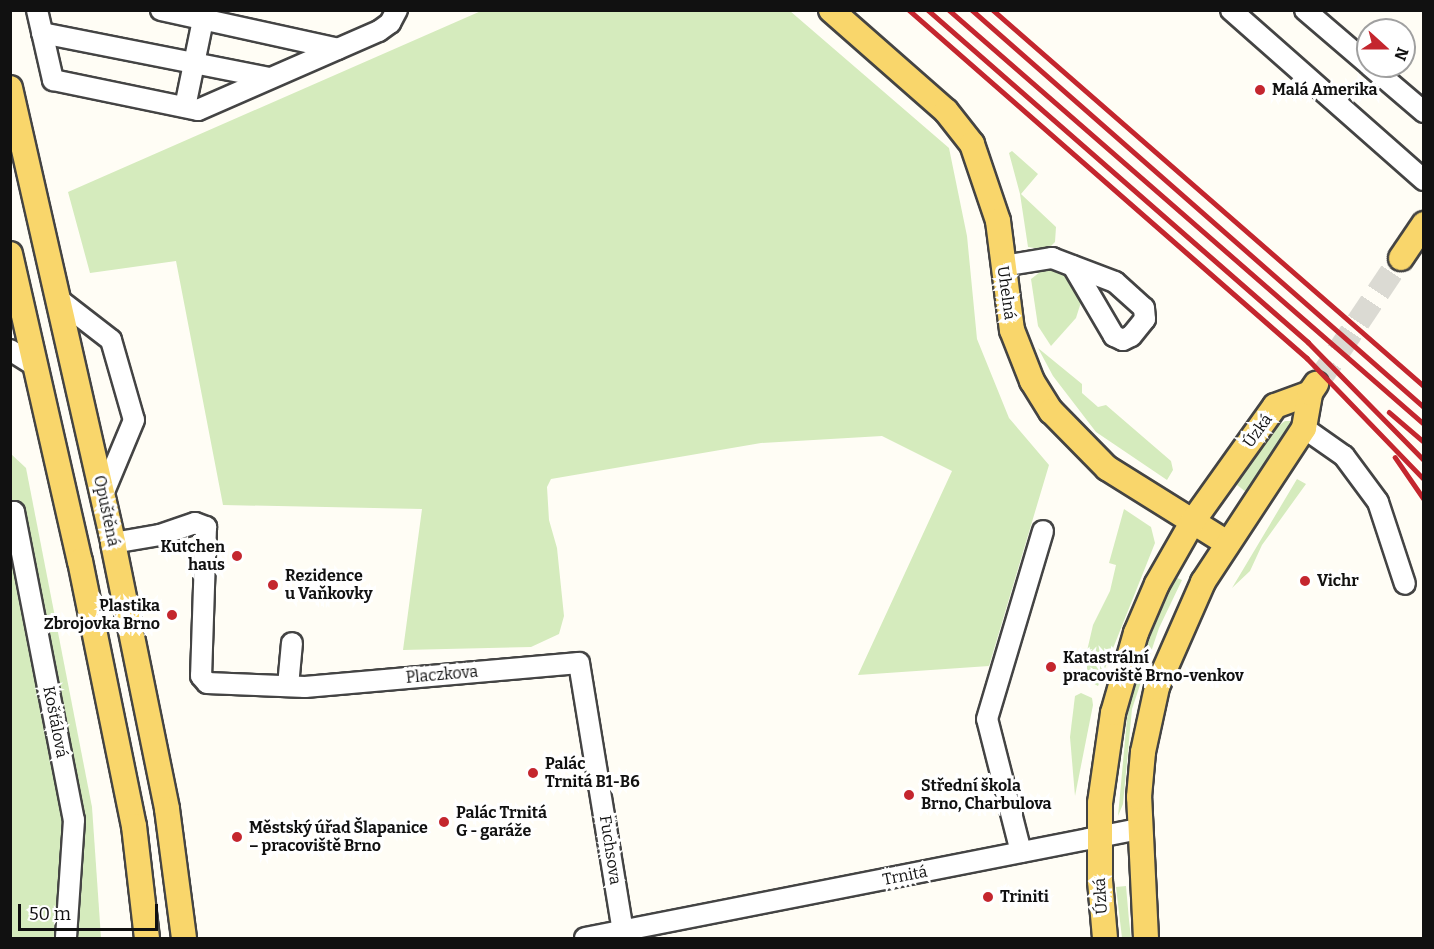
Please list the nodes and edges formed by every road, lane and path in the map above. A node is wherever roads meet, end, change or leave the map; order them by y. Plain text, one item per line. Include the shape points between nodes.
1 (37, 10) edge
2 (161, 10) edge
3 (831, 10) edge
4 (1231, 10) edge
5 (1305, 10) edge
6 (393, 11) edge
7 (204, 15) edge
8 (42, 33) junction
9 (338, 49) junction
10 (1356, 54) edge
11 (194, 63) junction
12 (270, 78) junction
13 (1384, 78) edge
14 (10, 88) edge
15 (184, 107) junction
16 (1424, 112) edge
17 (1424, 180) edge
18 (1424, 224) edge
19 (10, 254) edge
20 (1401, 258) tunnel mouth
21 (1003, 266) junction
22 (1073, 266) dead end
23 (58, 299) junction
24 (10, 350) edge
25 (36, 366) junction
26 (1304, 428) junction
27 (103, 494) junction
28 (10, 513) edge
29 (1193, 521) junction
30 (1043, 531) dead end
31 (113, 543) junction
32 (1227, 543) junction
33 (1405, 584) dead end
34 (292, 643) dead end
35 (579, 663) joint
36 (296, 686) junction
37 (1139, 829) junction
38 (1099, 837) junction
39 (1021, 852) junction
40 (673, 930) edge
41 (623, 931) junction
42 (66, 939) edge
43 (147, 939) edge
44 (184, 939) edge
45 (585, 939) edge
46 (1105, 939) edge
47 (1146, 939) edge

1 - 8 street
2 - 7 street
3 - 21 main road, Uhelná via 960,127 992,195
4 - 17 street
5 - 10 street
6 - 9 street via 379,31
7 - 9 street
7 - 11 street
8 - 11 street
8 - 15 street via 53,80
9 - 12 street
11 - 12 street
11 - 15 street
12 - 15 street via 198,110
13 - 16 street
14 - 23 main road, Opuštěná
18 - 20 main road
19 - 25 main road
21 - 22 street via 1052,258
21 - 29 main road, Uhelná via 1006,308 1018,350 1051,411 1107,468
23 - 27 main road, Opuštěná
23 - 27 street via 111,340 134,420
24 - 25 street
25 - 43 main road via 134,826
26 - 29 main road, Úzká via 1314,387 1275,406
26 - 32 main road, Úzká
26 - 33 street via 1344,456 1378,502
27 - 31 main road, Opuštěná
28 - 42 street, Košťálová via 14,512 74,820
29 - 32 main road, Uhelná
29 - 38 main road, Úzká via 1157,584 1121,677 1107,744
30 - 39 street via 987,719
31 - 36 street, Placzkova via 160,535 195,523 206,527 203,680
31 - 44 main road, Opuštěná via 166,808
32 - 37 main road, Úzká via 1194,600 1157,687 1143,752
34 - 36 street
35 - 36 street, Placzkova
35 - 41 street, Fuchsova
37 - 38 street, Trnitá
37 - 47 main road, Úzká
38 - 39 street, Trnitá
38 - 46 main road, Úzká
39 - 40 street, Trnitá
40 - 41 street, Trnitá
41 - 45 street, Trnitá

